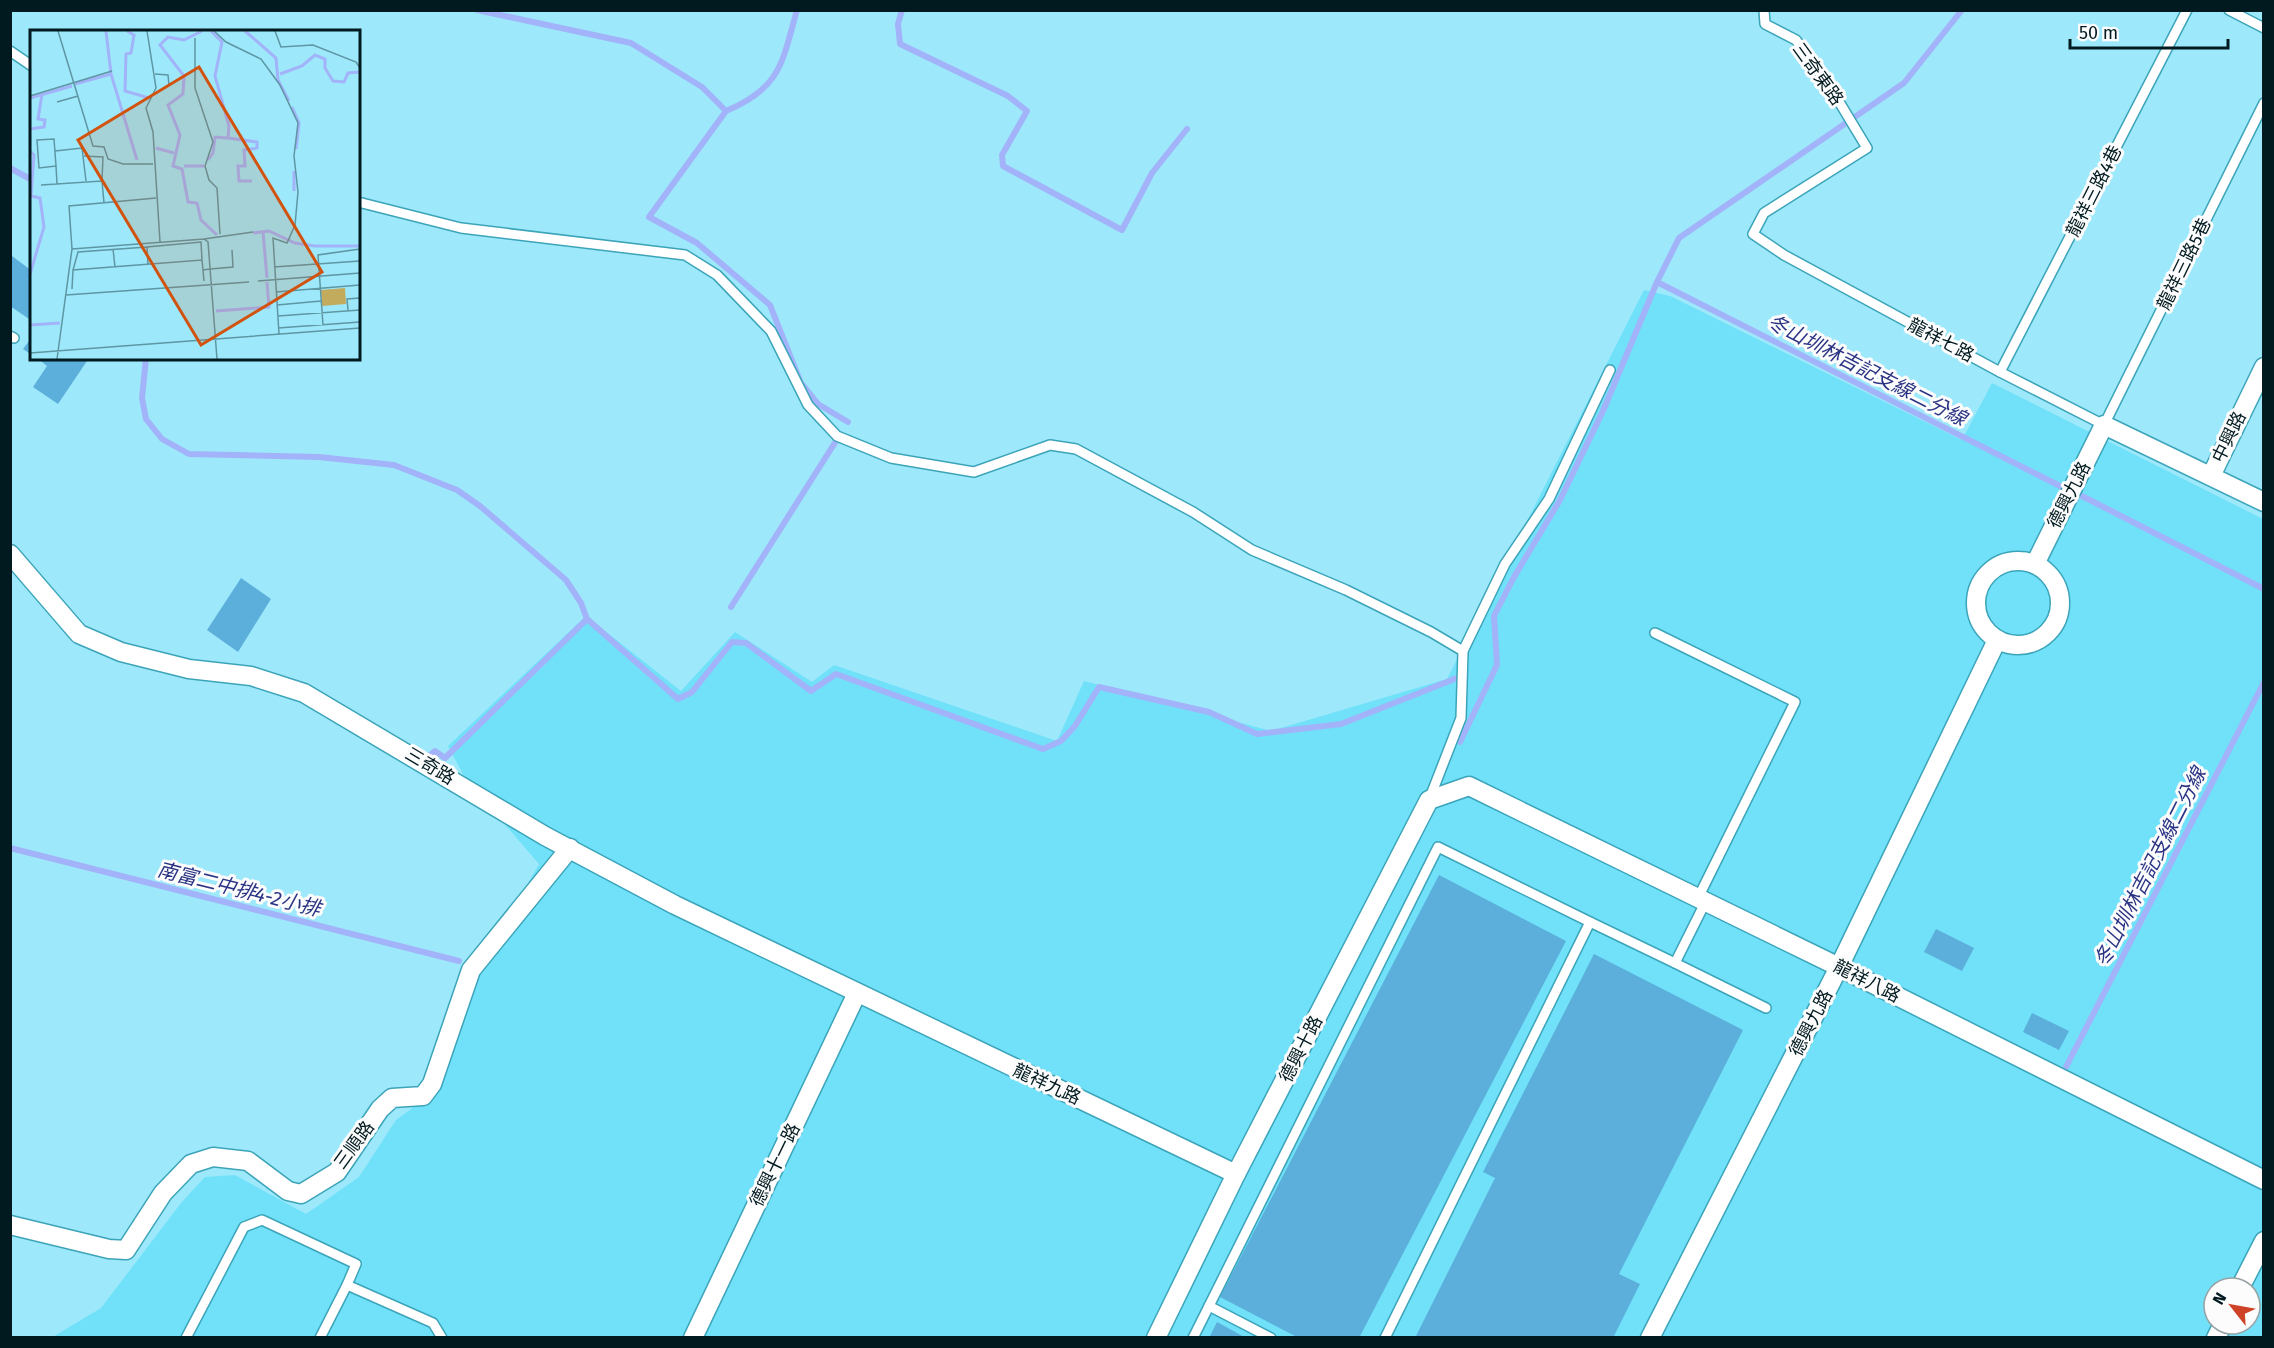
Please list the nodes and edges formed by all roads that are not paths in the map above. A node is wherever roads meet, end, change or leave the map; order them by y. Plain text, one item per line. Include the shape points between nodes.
1 (1764, 10) edge
2 (2187, 10) edge
3 (2229, 10) edge
4 (2264, 28) edge
5 (10, 51) edge
6 (30, 65) edge
7 (2264, 103) edge
8 (1867, 148) joint
9 (360, 203) edge
10 (2264, 367) edge
11 (1610, 370) dead end
12 (2000, 372) junction
13 (2104, 425) junction
14 (2211, 476) junction
15 (2264, 502) edge
16 (10, 554) edge
17 (2034, 564) junction
18 (1655, 633) dead end
19 (1997, 640) junction
20 (1463, 651) junction
21 (1429, 800) junction
22 (570, 848) junction
23 (1702, 899) junction
24 (1590, 922) junction
25 (1674, 963) junction
26 (1839, 967) junction
27 (857, 993) junction
28 (1766, 1008) dead end
29 (1236, 1174) junction
30 (2264, 1180) edge
31 (10, 1225) edge
32 (2264, 1241) edge
33 (2247, 1276) edge
34 (347, 1284) junction
35 (1209, 1306) junction
36 (186, 1338) edge
37 (320, 1338) edge
38 (441, 1338) edge
39 (693, 1338) edge
40 (1156, 1338) edge
41 (1193, 1338) edge
42 (1271, 1338) edge
43 (1385, 1338) edge
44 (1650, 1338) edge

1 - 8 lane, 三奇東路 via 1765,24 1796,40
2 - 12 lane, 龍祥三路4巷
3 - 4 lane
5 - 6 lane
7 - 13 lane, 龍祥三路5巷
8 - 12 lane, 龍祥七路 via 1764,213 1753,234 1784,255
9 - 20 lane via 461,228 685,255 717,275 771,331 808,405 837,436 891,458 974,472 1050,445 1077,449 1193,512 1252,550 1346,590
10 - 14 street, 中興路
11 - 20 lane via 1549,499 1504,564
12 - 13 lane, 龍祥七路
13 - 14 street, 龍祥七路
13 - 17 street, 德興九路
14 - 15 street, 龍祥七路
16 - 22 street, 三奇路 via 79,634 121,652 189,669 250,676 304,693
17 - 19 street via 2021,560 2007,562 1983,578 1975,605 1978,619
17 - 19 street via 2046,571 2060,595 2056,622 2037,641 2010,645
18 - 23 lane via 1795,702
19 - 26 street, 德興九路
20 - 21 lane via 1461,718
21 - 23 street, 龍祥八路 via 1469,786
21 - 29 street, 德興十路
22 - 27 street, 三奇路 via 675,905
22 - 31 street, 三順路 via 471,970 432,1084 423,1096 392,1098 380,1109 337,1172 301,1194 288,1191 248,1161 213,1157 191,1164 163,1193 126,1250
23 - 25 lane
23 - 26 street, 龍祥八路
24 - 25 lane
24 - 35 lane via 1438,847
24 - 43 lane
25 - 28 lane
26 - 30 street, 龍祥八路
26 - 44 street, 德興九路
27 - 29 street, 龍祥九路
27 - 39 street, 德興十一路
29 - 40 street, 德興十路
32 - 33 street
34 - 36 lane via 356,1264 262,1220 244,1227
34 - 37 lane
34 - 38 lane via 433,1323
35 - 41 lane
35 - 42 lane

